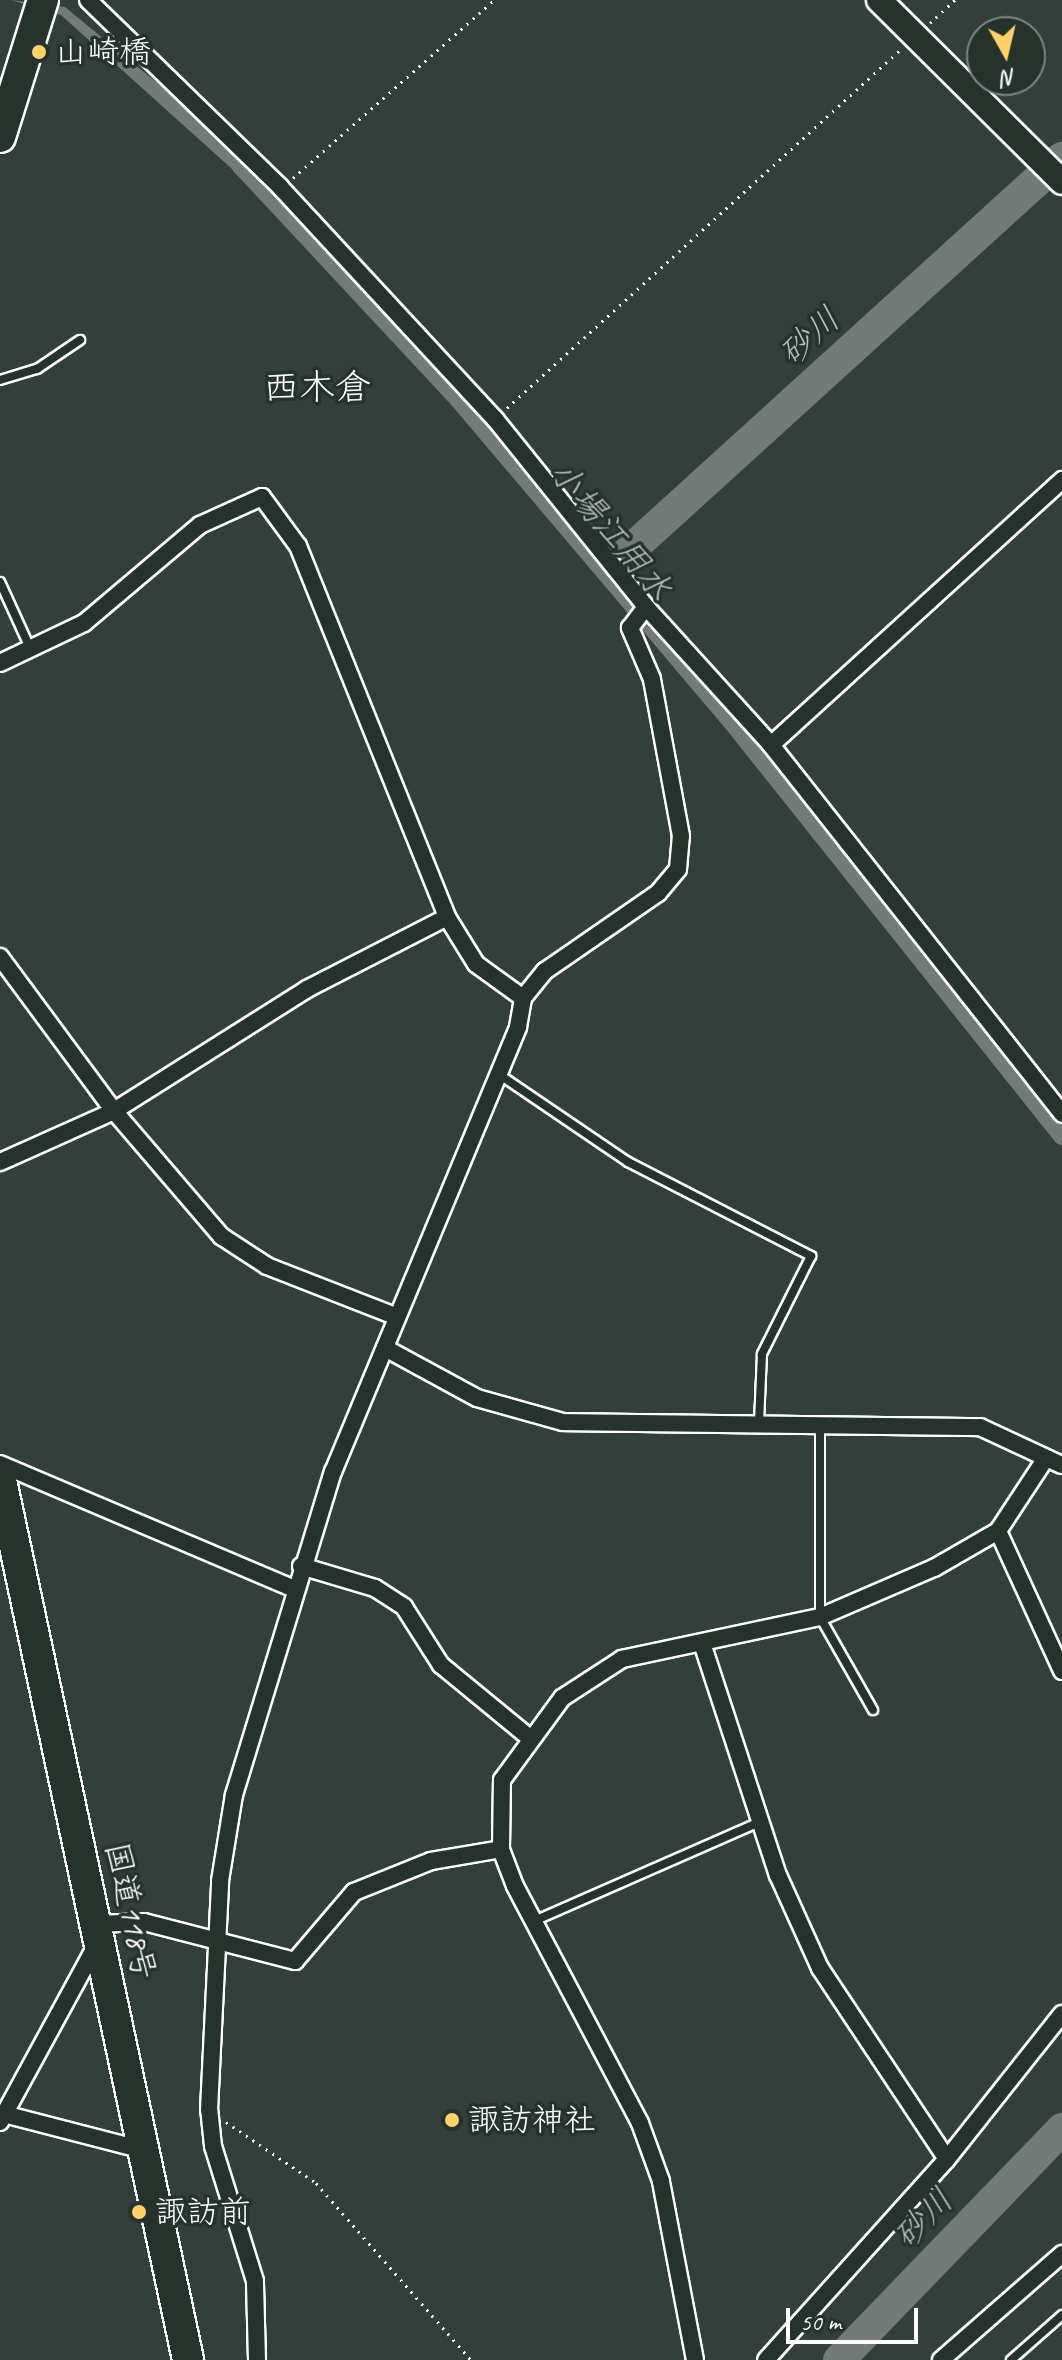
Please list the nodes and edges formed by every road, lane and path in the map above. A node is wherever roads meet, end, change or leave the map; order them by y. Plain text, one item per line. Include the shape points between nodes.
1 (43, 0) edge
2 (88, 0) edge
3 (494, 0) edge
4 (879, 0) edge
5 (955, 0) edge
6 (919, 33) junction
7 (9, 84) edge
8 (0, 137) edge
9 (1062, 182) edge
10 (281, 188) junction
11 (80, 340) dead end
12 (0, 380) edge
13 (495, 419) junction
14 (1062, 480) edge
15 (0, 582) edge
16 (639, 616) junction
17 (31, 651) junction
18 (0, 663) edge
19 (771, 745) junction
20 (447, 917) junction
21 (0, 957) edge
22 (523, 998) junction
23 (497, 1072) junction
24 (114, 1111) junction
25 (1062, 1114) edge
26 (0, 1162) edge
27 (395, 1316) junction
28 (385, 1348) junction
29 (759, 1422) junction
30 (820, 1422) junction
31 (1054, 1461) edge
32 (0, 1464) edge
33 (0, 1476) edge
34 (998, 1531) junction
35 (301, 1566) junction
36 (292, 1588) junction
37 (820, 1617) junction
38 (703, 1646) junction
39 (1062, 1671) edge
40 (873, 1710) dead end
41 (530, 1738) junction
42 (760, 1822) junction
43 (501, 1849) junction
44 (533, 1921) junction
45 (99, 1937) junction
46 (218, 1943) junction
47 (1062, 2014) edge
48 (209, 2110) junction
49 (1, 2117) edge
50 (143, 2150) junction
51 (947, 2159) junction
52 (1062, 2254) edge
53 (1062, 2315) edge
54 (188, 2360) edge
55 (257, 2360) edge
56 (471, 2360) edge
57 (695, 2360) edge
58 (766, 2360) edge
59 (941, 2360) edge
60 (1011, 2360) edge

1 - 7 highway
2 - 10 street
3 - 10 path
4 - 6 street
5 - 6 path
6 - 9 street
6 - 13 path
7 - 8 highway
10 - 13 street
11 - 12 lane via 37,369
13 - 16 street
14 - 19 street
15 - 17 lane
16 - 19 street
16 - 22 street via 681,836 678,869 658,893 545,971
17 - 18 street
17 - 20 street via 84,623 200,525 262,497 298,546
19 - 25 street
20 - 22 street via 476,964
20 - 24 street via 295,996
21 - 24 street
22 - 23 street
23 - 27 street
23 - 29 lane via 628,1162 811,1256 762,1354
24 - 26 street
24 - 27 street via 239,1251
27 - 28 street
28 - 29 street via 477,1398 563,1422
28 - 35 street
29 - 30 street
30 - 31 street via 980,1427
30 - 37 lane
31 - 34 street
32 - 36 street
33 - 45 highway, 国道118号
34 - 37 street
34 - 39 street
35 - 36 street
35 - 41 street via 375,1588 404,1607 441,1665
36 - 46 street via 234,1795
37 - 38 street
37 - 40 lane
38 - 41 street via 622,1659 562,1698
38 - 42 street
41 - 43 street via 502,1780
42 - 44 lane
42 - 51 street via 842,2008
43 - 44 street
43 - 46 street via 431,1861 354,1892 295,1961
44 - 57 street via 640,2123 661,2181
45 - 46 street via 144,1922
45 - 49 street
45 - 50 highway, 国道118号
46 - 48 street
47 - 51 street
48 - 55 street via 213,2146 255,2281
48 - 56 path via 316,2183
49 - 50 street
50 - 54 highway, 国道118号
51 - 58 street
52 - 59 street
53 - 60 lane

